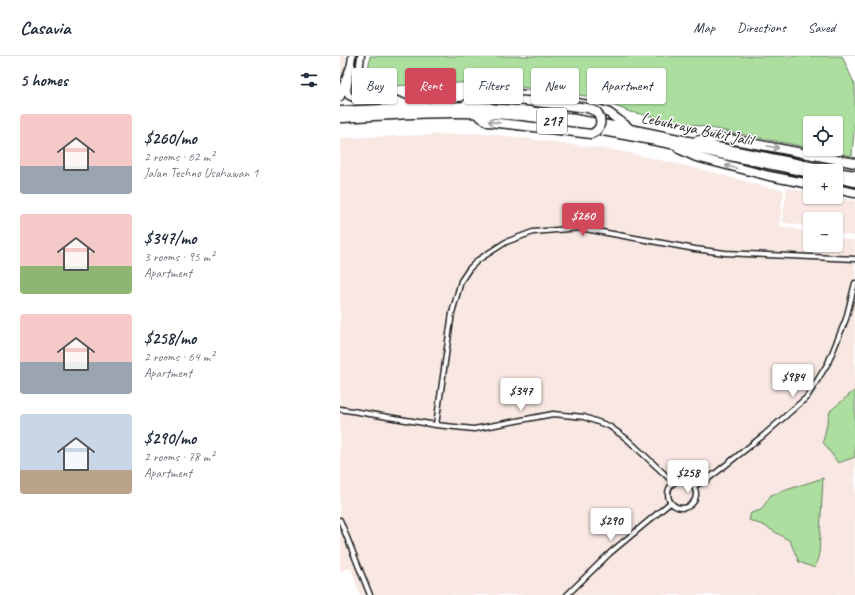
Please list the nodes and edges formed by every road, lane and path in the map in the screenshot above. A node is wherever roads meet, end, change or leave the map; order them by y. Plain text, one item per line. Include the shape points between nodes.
1 (352, 56) edge
2 (360, 56) edge
3 (351, 67) junction
4 (359, 68) edge
5 (523, 95) edge
6 (340, 96) edge
7 (352, 97) edge
8 (397, 101) edge
9 (523, 101) edge
10 (467, 104) edge
11 (462, 106) junction
12 (412, 107) junction
13 (340, 111) edge
14 (474, 113) junction
15 (340, 118) edge
16 (630, 129) junction
17 (693, 142) junction
18 (668, 144) junction
19 (854, 162) edge
20 (803, 165) edge
21 (803, 172) edge
22 (843, 173) edge
23 (855, 175) edge
24 (843, 179) edge
25 (855, 182) edge
26 (803, 183) edge
27 (843, 191) edge
28 (854, 192) edge
29 (855, 259) edge
30 (855, 283) edge
31 (340, 409) edge
32 (436, 425) junction
33 (673, 482) junction
34 (694, 486) junction
35 (670, 503) junction
36 (340, 520) edge
37 (370, 595) edge
38 (566, 595) edge

1 - 3 street
2 - 4 street
3 - 6 highway
3 - 7 street via 347,90
5 - 16 highway via 582,104 609,113
8 - 12 highway
9 -> 14 highway, bridge via 588,108 597,112 601,120 599,129 591,134 488,122
10 - 11 highway
11 - 12 highway, Lebuhraya Bukit Jalil / 217
11 - 16 highway, Lebuhraya Bukit Jalil / 217 via 525,110
12 - 13 highway, Lebuhraya Bukit Jalil / 217
14 - 15 highway, Lebuhraya Bukit Jalil / 217
14 - 18 highway, Lebuhraya Bukit Jalil / 217 via 546,120
16 - 17 highway, Lebuhraya Bukit Jalil / 217
17 -> 19 highway via 724,138
17 - 20 highway, Lebuhraya Bukit Jalil / 217
18 - 21 highway, Lebuhraya Bukit Jalil / 217
26 -> 18 highway via 696,158
22 - 23 highway, Lebuhraya Bukit Jalil / 217
24 - 25 highway
27 - 28 highway
29 - 32 street via 725,253 580,228 532,232 506,242 478,260 461,281 452,313
30 - 34 street via 846,319 828,363 807,397 764,435 708,479
31 - 32 street
32 - 33 street via 474,429 553,414 584,417 609,426 627,439
33 - 34 street via 682,480
33 - 35 street via 667,494
34 - 35 street via 696,496 692,504 684,509
35 - 38 street via 610,553
36 - 37 street

